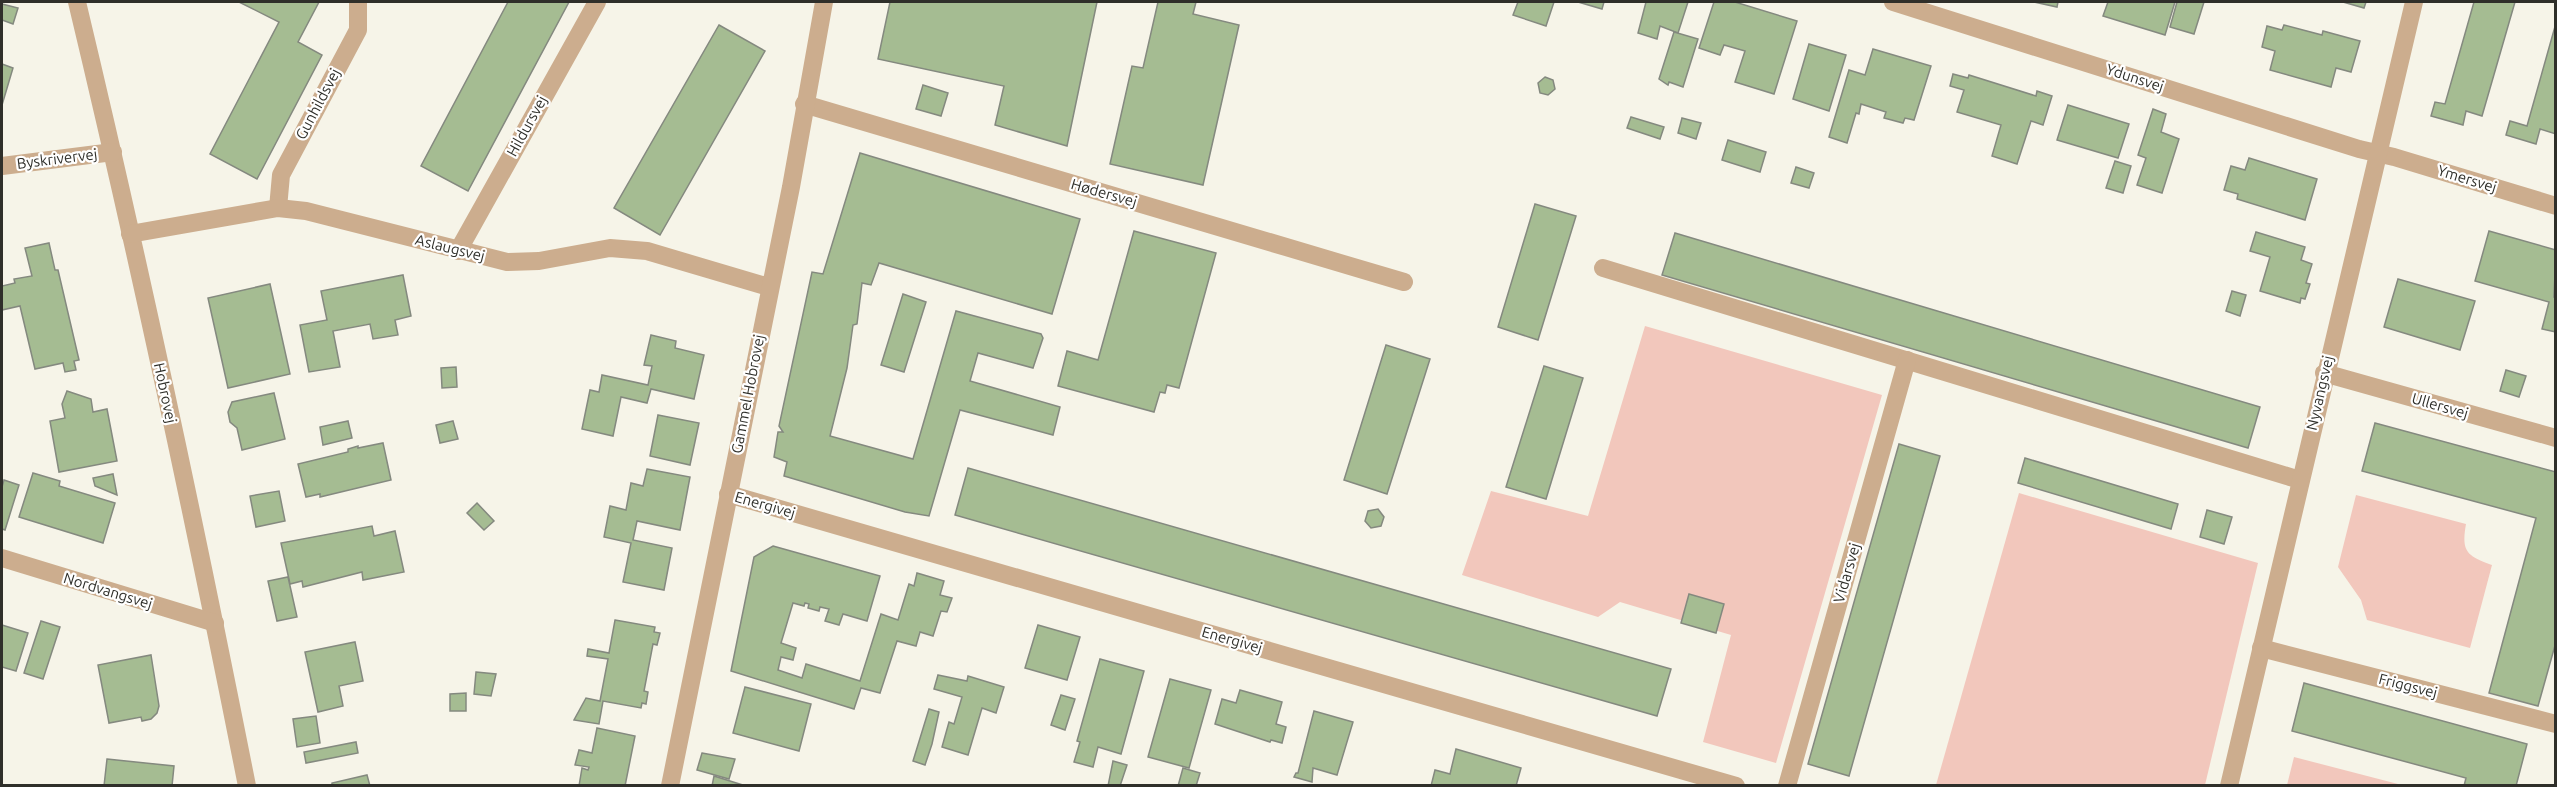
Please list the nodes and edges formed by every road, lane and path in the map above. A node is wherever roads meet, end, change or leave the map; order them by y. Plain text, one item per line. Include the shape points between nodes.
1 (77, 2) edge
2 (358, 2) edge
3 (597, 2) edge
4 (824, 2) edge
5 (1893, 2) edge
6 (2414, 2) edge
7 (804, 104) junction
8 (113, 152) junction
9 (2377, 153) junction
10 (2, 166) edge
11 (2556, 206) edge
12 (278, 208) junction
13 (130, 234) junction
14 (458, 251) junction
15 (1604, 268) dead end
16 (1404, 282) dead end
17 (769, 287) junction
18 (1906, 360) junction
19 (2324, 373) junction
20 (2556, 438) edge
21 (2300, 480) junction
22 (728, 495) junction
23 (2, 558) edge
24 (215, 623) junction
25 (2261, 648) junction
26 (2556, 724) edge
27 (247, 786) edge
28 (670, 786) edge
29 (1736, 786) edge
30 (1787, 786) edge
31 (2229, 786) edge

1 - 8 street, Hobrovej
2 - 12 street, Gunhildsvej via 357,30 281,175
3 - 14 street, Hildursvej
4 - 7 street, Gammel Hobrovej
5 - 9 street, Ydunsvej
6 - 9 street, Nyvangsvej
7 - 16 street, Hødersvej
7 - 17 street, Gammel Hobrovej
8 - 10 street, Byskrivervej
8 - 13 street, Hobrovej
9 - 11 street, Ymersvej
9 - 19 street, Nyvangsvej
12 - 13 street, Aslaugsvej
12 - 14 street, Aslaugsvej via 306,211
13 - 24 street, Hobrovej
14 - 17 street, Aslaugsvej via 507,262 539,261 610,248 638,250
15 - 18 street
17 - 22 street, Gammel Hobrovej
18 - 21 street
18 - 30 street, Vidarsvej
19 - 20 street, Ullersvej
19 - 21 street, Nyvangsvej
21 - 25 street, Nyvangsvej
22 - 28 street, Gammel Hobrovej
22 - 29 street, Energivej
23 - 24 street, Nordvangsvej
24 - 27 street, Hobrovej
25 - 26 street, Friggsvej
25 - 31 street, Nyvangsvej

